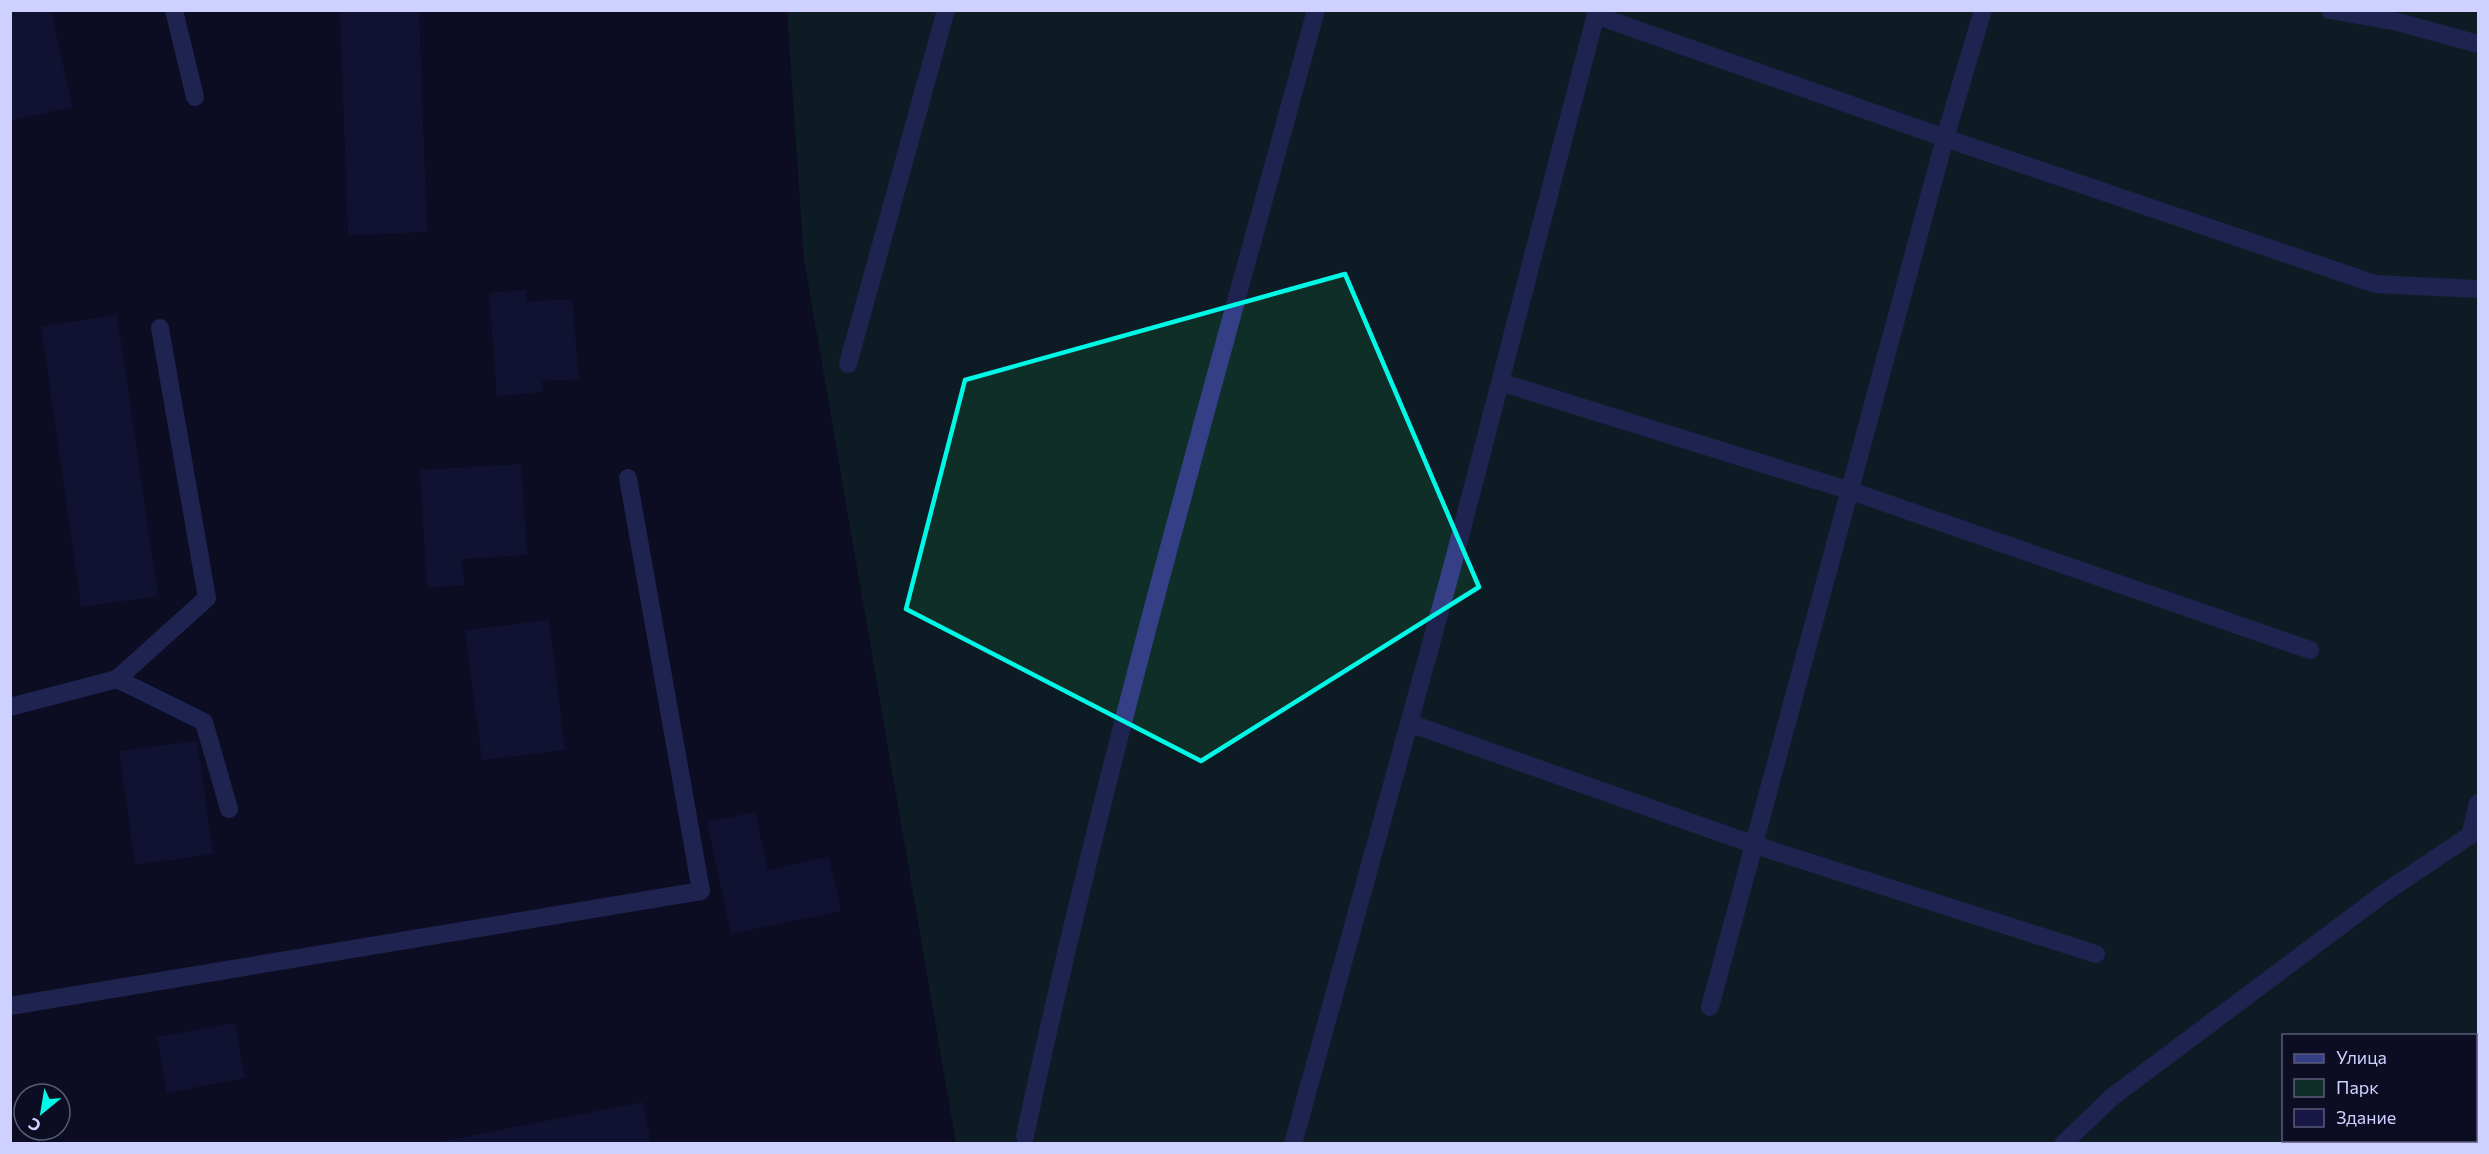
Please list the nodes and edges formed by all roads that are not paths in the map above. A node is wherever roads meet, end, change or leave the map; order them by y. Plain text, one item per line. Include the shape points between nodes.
1 (174, 10) edge
2 (946, 10) edge
3 (1316, 10) edge
4 (1983, 10) edge
5 (2330, 10) edge
6 (1596, 13) edge
7 (2478, 44) edge
8 (195, 97) dead end
9 (1945, 138) junction
10 (2478, 289) edge
11 (160, 328) dead end
12 (848, 364) dead end
13 (1500, 382) junction
14 (628, 478) dead end
15 (1851, 490) junction
16 (2310, 650) dead end
17 (117, 679) junction
18 (10, 707) edge
19 (1409, 723) junction
20 (2478, 803) edge
21 (229, 809) dead end
22 (2474, 833) edge
23 (1755, 845) junction
24 (2096, 954) dead end
25 (10, 1006) edge
26 (1710, 1007) dead end
27 (1025, 1136) dead end
28 (1293, 1143) edge
29 (2063, 1143) edge

1 - 8 street
2 - 12 street
3 - 27 street via 1132,681 1052,1008
4 - 9 street
5 - 7 street via 2398,22
6 - 9 street
6 - 13 street
9 - 10 street via 2375,284
9 - 15 street
11 - 17 street via 207,598
13 - 15 street
13 - 19 street
14 - 25 street via 701,891
15 - 16 street
15 - 23 street
17 - 18 street
17 - 21 street via 204,722
19 - 23 street
19 - 28 street
20 - 22 street
22 - 29 street via 2387,891 2112,1097
23 - 24 street
23 - 26 street

